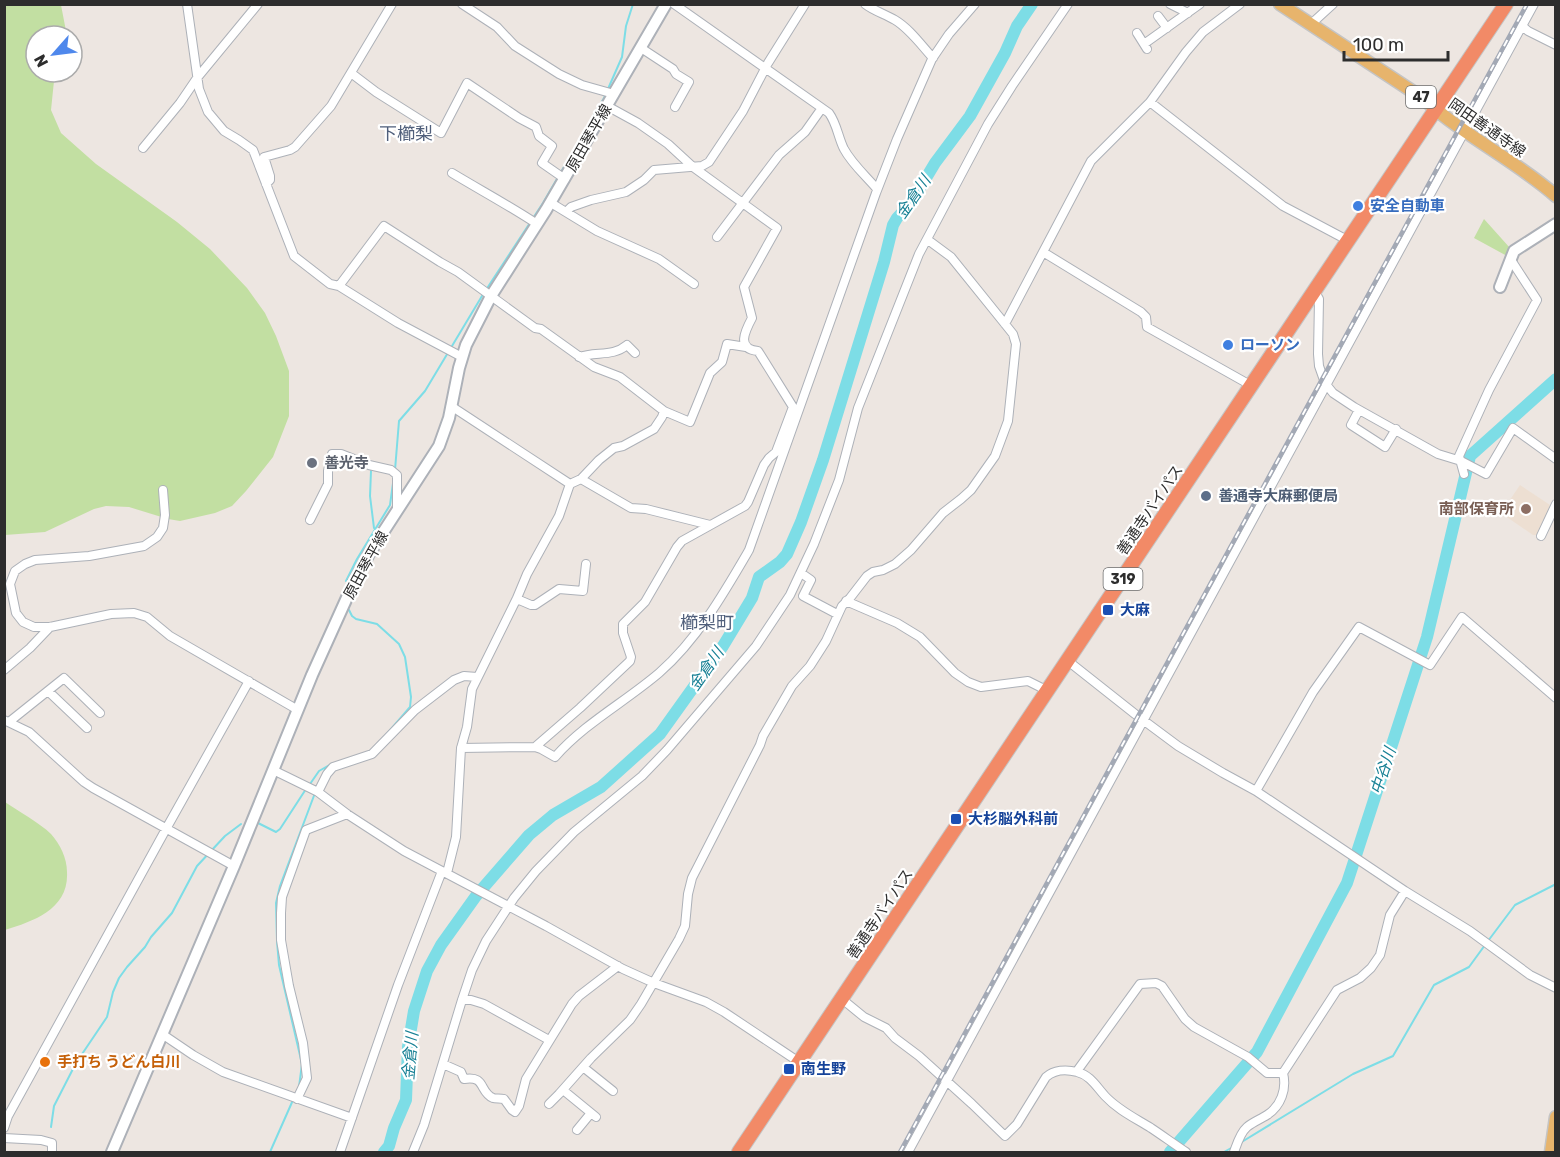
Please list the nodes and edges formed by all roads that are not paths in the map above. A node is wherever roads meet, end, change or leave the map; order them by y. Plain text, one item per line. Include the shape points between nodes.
1 (186, 4) edge
2 (258, 4) edge
3 (392, 4) edge
4 (462, 4) edge
5 (666, 4) edge
6 (674, 4) edge
7 (805, 4) edge
8 (865, 4) edge
9 (975, 4) edge
10 (1068, 4) edge
11 (1170, 4) edge
12 (1200, 4) edge
13 (1240, 4) edge
14 (1280, 4) edge
15 (1333, 4) edge
16 (1506, 4) edge
17 (1534, 4) edge
18 (1188, 13) junction
19 (1158, 16) dead end
20 (1310, 25) junction
21 (1521, 26) junction
22 (1167, 27) junction
23 (1137, 33) dead end
24 (1556, 45) edge
25 (641, 48) junction
26 (933, 58) junction
27 (766, 68) junction
28 (351, 73) junction
29 (197, 78) junction
30 (609, 92) junction
31 (1150, 102) junction
32 (607, 106) junction
33 (675, 107) dead end
34 (822, 108) junction
35 (1436, 110) junction
36 (1465, 130) junction
37 (143, 148) dead end
38 (693, 167) junction
39 (453, 173) dead end
40 (561, 176) junction
41 (266, 184) junction
42 (877, 189) junction
43 (1556, 196) edge
44 (551, 202) junction
45 (743, 202) junction
46 (566, 212) junction
47 (534, 222) junction
48 (1556, 224) edge
49 (717, 237) dead end
50 (928, 240) dead end
51 (1349, 241) junction
52 (1043, 252) junction
53 (1511, 260) junction
54 (693, 284) dead end
55 (339, 286) junction
56 (1500, 286) dead end
57 (1315, 292) junction
58 (487, 293) junction
59 (1005, 324) junction
60 (746, 347) junction
61 (635, 352) dead end
62 (454, 353) junction
63 (579, 357) junction
64 (1252, 386) junction
65 (1326, 386) junction
66 (451, 406) junction
67 (1359, 410) junction
68 (663, 411) junction
69 (1396, 429) junction
70 (779, 453) junction
71 (1556, 459) edge
72 (1461, 460) junction
73 (1464, 474) dead end
74 (581, 480) junction
75 (570, 484) junction
76 (163, 490) dead end
77 (1556, 504) edge
78 (397, 510) junction
79 (310, 520) dead end
80 (710, 525) junction
81 (1540, 536) dead end
82 (586, 564) dead end
83 (801, 573) junction
84 (517, 599) junction
85 (846, 602) junction
86 (837, 614) junction
87 (50, 627) junction
88 (1068, 661) junction
89 (4, 670) edge
90 (477, 677) junction
91 (249, 681) junction
92 (48, 690) junction
93 (1048, 691) junction
94 (1556, 698) edge
95 (298, 710) junction
96 (100, 713) dead end
97 (7, 721) edge
98 (1144, 721) junction
99 (87, 728) dead end
100 (535, 747) junction
101 (461, 748) junction
102 (273, 770) junction
103 (313, 789) junction
104 (1256, 791) junction
105 (347, 814) junction
106 (166, 829) junction
107 (234, 866) junction
108 (444, 872) junction
109 (1405, 891) junction
110 (509, 906) junction
111 (618, 966) junction
112 (654, 983) junction
113 (1556, 988) edge
114 (842, 999) junction
115 (462, 1000) junction
116 (162, 1034) junction
117 (549, 1040) junction
118 (799, 1062) junction
119 (443, 1064) junction
120 (583, 1067) junction
121 (1077, 1071) junction
122 (1283, 1073) junction
123 (947, 1081) junction
124 (563, 1090) junction
125 (613, 1091) dead end
126 (295, 1098) junction
127 (549, 1104) dead end
128 (1556, 1117) edge
129 (352, 1118) junction
130 (4, 1128) edge
131 (577, 1130) dead end
132 (4, 1138) edge
133 (52, 1152) edge
134 (112, 1152) edge
135 (340, 1152) edge
136 (414, 1152) edge
137 (739, 1152) edge
138 (908, 1152) edge
139 (1186, 1152) edge
140 (1234, 1152) edge
141 (1551, 1152) edge

1 - 29 street
2 - 29 street
3 - 28 street
4 - 30 street via 497,27 515,46 559,74
5 - 25 main road, 原田琴平線
6 - 27 street
7 - 27 street
8 - 26 street via 900,24
9 - 26 street
10 - 83 street via 988,124 919,254 858,408 839,480
11 - 18 street
12 - 18 street
13 - 31 street via 1203,32
14 - 20 main road, 岡田善通寺線 / 47
15 - 20 street
16 - 35 highway, 善通寺バイパス / 319
17 - 21 street
18 - 22 street
19 - 22 street
20 - 35 main road, 岡田善通寺線 / 47
21 - 24 street
21 - 36 street
22 - 23 street via 1145,46
25 - 30 main road, 原田琴平線
25 - 33 street via 689,82
26 - 42 street
27 - 34 street
27 - 38 street via 716,153 709,162
28 - 40 street via 441,133 467,83 536,127 539,136 552,146 542,163
28 - 41 street via 331,106 295,147 264,157 270,176
29 - 37 street
29 - 41 street via 208,112 224,132 253,150
30 - 32 main road, 原田琴平線
31 - 51 street via 1282,206
31 - 52 street via 1091,161
32 - 38 street via 668,144
32 - 40 main road, 原田琴平線
34 - 42 street via 832,118 848,156
34 - 45 street
35 - 36 main road, 岡田善通寺線 / 47
35 - 51 highway, 善通寺バイパス / 319
36 - 43 main road, 岡田善通寺線 / 47
36 - 65 street
38 - 45 street
38 - 46 street via 654,170 626,192 591,200
39 - 47 street via 471,188 506,200
40 - 44 main road, 原田琴平線
41 - 55 street via 294,256 330,284
42 - 70 street
44 - 46 street
44 - 47 main road, 原田琴平線
45 - 49 street
45 - 60 street via 777,228 744,287 752,318 746,330
46 - 54 street via 597,231 660,259
47 - 58 main road, 原田琴平線
48 - 53 main road via 1514,252
50 - 59 street via 951,257
51 - 57 highway, 善通寺バイパス / 319
52 - 59 street
52 - 64 street via 1141,312 1148,327
53 - 56 main road
53 - 72 street via 1537,300 1490,390 1459,456
55 - 58 street via 384,226
55 - 62 street
57 - 64 highway, 善通寺バイパス / 319
57 - 65 street via 1319,299 1319,366
58 - 62 main road, 原田琴平線 via 466,345
58 - 63 street
59 - 85 street via 1013,334 1016,353 1008,421 995,456 971,490 943,513 911,550 895,564 867,576
60 - 68 street via 728,344 722,362 710,373 690,422
60 - 70 street via 758,351 793,407
61 - 63 street via 627,345 609,354
62 - 66 main road, 原田琴平線
63 - 68 street via 620,377
64 - 88 highway, 善通寺バイパス / 319
65 - 67 street
65 - 98 street
66 - 75 street
66 - 78 main road, 原田琴平線 via 438,446
67 - 69 street
67 - 69 street via 1351,425 1386,447
68 - 74 street via 654,429 614,448
69 - 72 street via 1438,454
70 - 80 street via 764,465 745,506
70 - 100 street via 749,550 695,633 658,673 577,735 555,757
71 - 72 street via 1513,428 1486,474
72 - 73 street
74 - 75 street
74 - 80 street via 631,508
75 - 84 street via 559,516
76 - 87 street via 163,528 144,546 35,560 15,572 10,584 16,613 34,627
77 - 81 street
78 - 79 street via 394,472 332,454 328,484
78 - 95 main road, 原田琴平線 via 354,582
80 - 100 street via 676,547 645,602 623,624 630,661
82 - 84 street via 583,591 559,589 531,605
83 - 86 street via 811,580 803,596
83 - 110 street via 756,646 689,726 642,776 536,871
84 - 90 street
85 - 86 street
85 - 93 street via 920,637 968,682 981,687 1028,681
86 - 112 street via 826,641 792,686 763,736 693,878 685,926
87 - 89 street
87 - 91 street via 134,613 147,617 170,636
88 - 93 highway, 善通寺バイパス / 319
88 - 98 street
90 - 101 street
90 - 103 street via 454,680 415,710 372,754 333,767
91 - 95 street
91 - 106 street
92 - 96 street via 64,678
92 - 97 street
92 - 99 street
93 - 114 highway, 善通寺バイパス / 319
94 - 104 street via 1462,617 1430,664 1359,627 1314,692
95 - 102 main road, 原田琴平線
97 - 106 street via 29,732 84,782
98 - 104 street via 1178,746
98 - 123 street
100 - 101 street
101 - 108 street via 456,837
102 - 103 street
102 - 107 main road, 原田琴平線
103 - 105 street
104 - 109 street
105 - 108 street
105 - 126 street via 306,830 282,897 281,940 307,1078
106 - 107 street
106 - 130 street
107 - 116 main road, 原田琴平線
108 - 110 street
108 - 129 street via 398,986
109 - 113 street via 1470,931 1530,975
109 - 122 street via 1390,915 1380,955 1360,978 1337,990
110 - 111 street
110 - 115 street via 486,941
111 - 112 street
111 - 117 street via 572,1004
112 - 118 street via 706,1002
112 - 120 street via 630,1020
114 - 118 highway, 善通寺バイパス / 319
114 - 123 street via 886,1028
115 - 117 street via 484,1004
115 - 119 street
116 - 126 street via 223,1071
116 - 134 main road, 原田琴平線
117 - 119 street via 526,1079 515,1112 504,1099 492,1098 480,1082 464,1078 461,1072
118 - 137 highway, 善通寺バイパス / 319
119 - 136 street
120 - 124 street
120 - 125 street
121 - 122 street via 1140,984 1156,982 1194,1027 1248,1057 1267,1073
121 - 123 street via 1052,1072 1046,1077 1017,1124 1005,1136
121 - 139 street via 1092,1080 1117,1107
122 - 140 street via 1281,1100 1242,1132
123 - 138 street
124 - 127 street
124 - 131 street via 594,1115
126 - 129 street
128 - 141 main road
129 - 135 street
132 - 133 street via 52,1143

